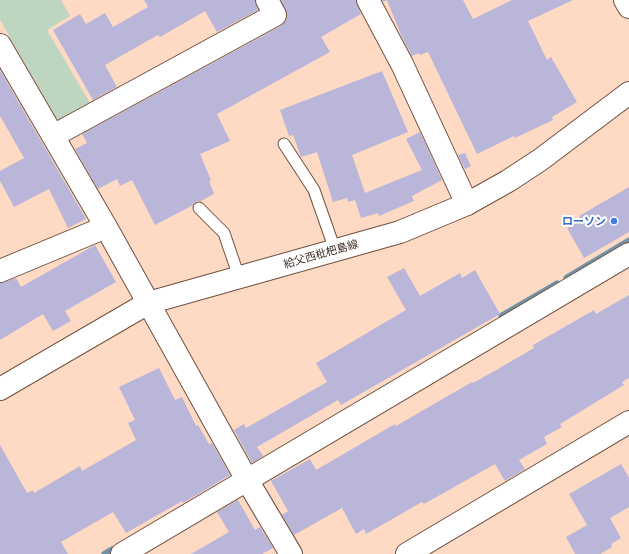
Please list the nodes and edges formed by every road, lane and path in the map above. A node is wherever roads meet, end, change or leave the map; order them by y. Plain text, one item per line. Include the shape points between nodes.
1 (267, 0) edge
2 (368, 0) edge
3 (624, 0) edge
4 (629, 7) edge
5 (0, 45) edge
6 (629, 93) edge
7 (53, 136) junction
8 (284, 144) dead end
9 (467, 204) junction
10 (199, 208) dead end
11 (106, 227) junction
12 (335, 250) junction
13 (629, 254) edge
14 (0, 270) edge
15 (239, 277) junction
16 (148, 303) junction
17 (0, 389) edge
18 (629, 422) edge
19 (247, 480) junction
20 (122, 554) edge
21 (290, 554) edge
22 (407, 554) edge

1 - 7 street via 275,15
2 - 9 street via 402,64
3 - 4 street
5 - 7 street
6 - 9 street, 給父西枇杷島線 via 540,160
7 - 11 street
8 - 12 lane via 314,190
9 - 12 street, 給父西枇杷島線 via 400,232
10 - 15 lane via 224,233
11 - 14 street
11 - 16 street
12 - 15 street, 給父西枇杷島線
13 - 19 street
15 - 16 street, 給父西枇杷島線
16 - 17 street, 給父西枇杷島線
16 - 19 street
18 - 22 street
19 - 20 street
19 - 21 street

